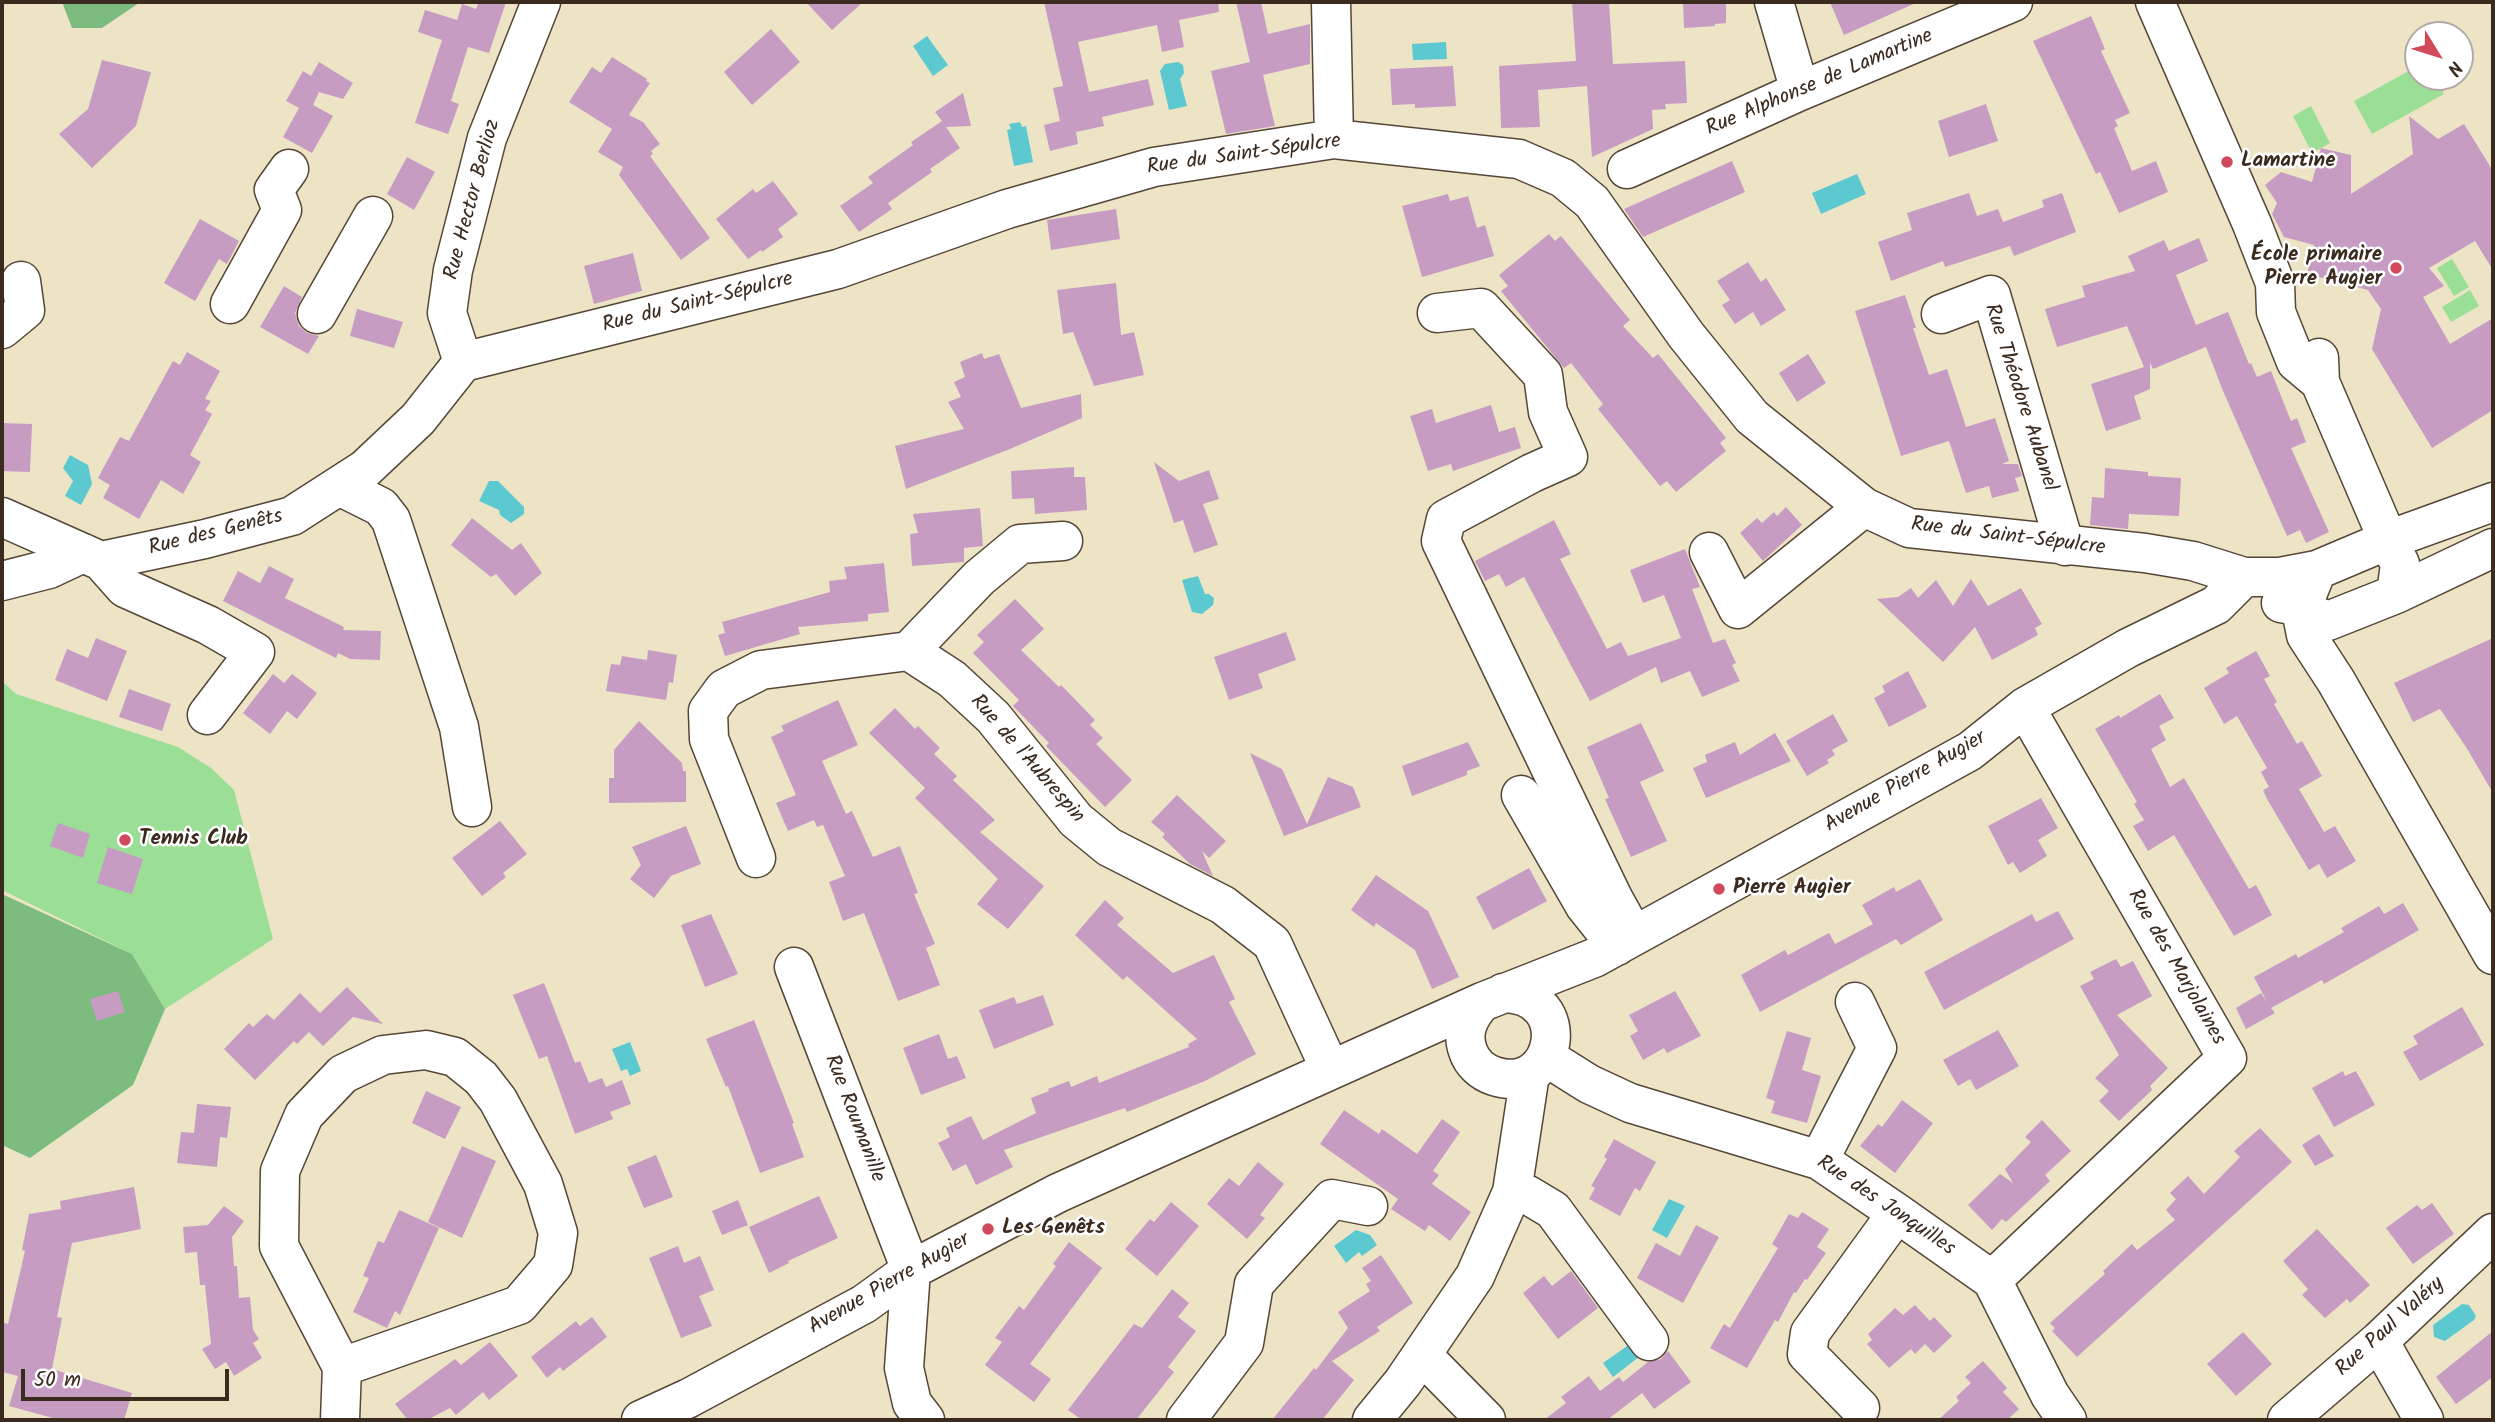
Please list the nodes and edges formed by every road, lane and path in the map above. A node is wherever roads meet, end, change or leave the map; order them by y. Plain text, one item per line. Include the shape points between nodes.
1 (541, 2) edge
2 (1331, 2) edge
3 (1774, 2) edge
4 (2013, 2) edge
5 (2155, 2) edge
6 (1800, 91) junction
7 (1334, 139) junction
8 (289, 169) dead end
9 (1627, 169) dead end
10 (373, 216) dead end
11 (21, 281) dead end
12 (230, 304) dead end
13 (1437, 313) dead end
14 (317, 314) dead end
15 (1941, 314) dead end
16 (2, 329) edge
17 (463, 362) junction
18 (340, 486) junction
19 (2493, 502) edge
20 (1864, 507) junction
21 (2, 517) edge
22 (2388, 540) junction
23 (1063, 541) dead end
24 (2066, 546) junction
25 (2493, 548) edge
26 (1709, 552) dead end
27 (2145, 553) junction
28 (92, 557) junction
29 (2317, 570) junction
30 (2244, 576) junction
31 (2, 581) edge
32 (2396, 594) junction
33 (2202, 612) junction
34 (2314, 616) junction
35 (909, 651) junction
36 (2025, 707) junction
37 (207, 715) dead end
38 (1521, 795) dead end
39 (472, 807) dead end
40 (756, 858) dead end
41 (1615, 947) junction
42 (2493, 955) edge
43 (794, 967) dead end
44 (1492, 998) junction
45 (1854, 1002) dead end
46 (1373, 1051) junction
47 (1543, 1055) junction
48 (1482, 1068) junction
49 (1330, 1069) junction
50 (1521, 1147) junction
51 (1819, 1160) junction
52 (1512, 1192) junction
53 (1368, 1206) dead end
54 (1897, 1213) junction
55 (2493, 1233) edge
56 (911, 1270) junction
57 (1992, 1280) junction
58 (864, 1304) junction
59 (1649, 1341) dead end
60 (2379, 1341) junction
61 (1422, 1354) junction
62 (342, 1367) junction
63 (904, 1368) junction
64 (1860, 1408) dead end
65 (340, 1420) edge
66 (640, 1420) edge
67 (925, 1420) edge
68 (1186, 1420) edge
69 (1372, 1420) edge
70 (1486, 1420) edge
71 (2067, 1420) edge
72 (2287, 1420) edge
73 (2424, 1420) edge

1 - 17 street, Rue Hector Berlioz via 487,138 453,270 447,313
2 - 7 street
3 - 6 street
4 - 6 street, Rue Alphonse de Lamartine
5 - 22 street via 2275,283 2296,301 2318,349 2320,382
6 - 9 street, Rue Alphonse de Lamartine
7 - 17 street, Rue du Saint-Sépulcre via 1154,167 1007,209 838,269
7 - 20 street, Rue du Saint-Sépulcre via 1519,159 1563,178 1592,202 1686,335 1752,417
8 - 12 street via 274,190 282,210
10 - 14 street
11 - 16 street via 25,310
13 - 41 street via 1481,308 1543,375 1548,412 1568,457 1446,519 1441,541 1613,898
15 - 24 street, Rue Théodore Aubanel via 1990,295
17 - 18 street, Rue des Genêts via 418,419
18 - 28 street, Rue des Genêts via 292,516 205,539
18 - 39 street via 381,507 391,520 460,727
19 - 22 street
20 - 24 street, Rue du Saint-Sépulcre via 1909,528
20 - 26 street via 1738,609
21 - 28 street
22 - 29 street
22 - 32 street via 2400,564
23 - 35 street via 1020,544 979,578
24 - 27 street, Rue du Saint-Sépulcre
25 - 32 street
27 - 30 street, Rue du Saint-Sépulcre
27 - 33 street, Rue du Saint-Sépulcre via 2172,568
28 - 31 street, Rue des Genêts
28 - 37 street via 125,588 255,652
29 - 30 street via 2280,577
29 - 34 street
30 - 33 street, Avenue Pierre Augier
32 - 34 street
33 - 34 street, Avenue Pierre Augier via 2272,601
33 - 36 street, Avenue Pierre Augier
34 - 42 street via 2336,681
35 - 40 street via 761,670 724,689 708,711 709,739
35 - 49 street, Rue de l'Aubrespin via 952,679 993,717 1076,820 1109,847 1223,905 1272,943
36 - 41 street, Avenue Pierre Augier via 1970,751
36 - 57 street, Rue des Marjolaines via 2227,1058
38 - 41 street via 1585,906
41 - 44 street, Avenue Pierre Augier
41 - 47 street, Avenue Pierre Augier via 1573,979 1560,1002
43 - 56 street, Rue Roumanille
44 - 46 street, Avenue Pierre Augier
44 - 47 street via 1516,993 1539,1006 1547,1016
44 - 48 street via 1469,1019 1466,1030 1468,1051
45 - 51 street via 1877,1048
46 - 48 street via 1433,1047
46 - 49 street, Avenue Pierre Augier
47 - 48 street via 1517,1078 1504,1079
47 - 50 street, Avenue Pierre Augier
47 - 51 street, Rue des Jonquilles via 1630,1103
48 - 50 street
49 - 56 street, Avenue Pierre Augier via 1059,1193
50 - 52 street, Avenue Pierre Augier
51 - 54 street, Rue des Jonquilles
52 - 59 street via 1528,1195 1553,1210
52 - 61 street, Avenue Pierre Augier via 1475,1276
53 - 68 street via 1332,1199 1254,1284 1244,1343
54 - 57 street, Rue des Jonquilles
54 - 64 street via 1810,1333 1807,1353
55 - 60 street, Rue Paul Valéry
56 - 58 street, Avenue Pierre Augier
56 - 63 street
57 - 71 street, Rue des Jonquilles
58 - 63 street
58 - 66 street, Avenue Pierre Augier
60 - 72 street, Rue Paul Valéry
60 - 73 street
61 - 69 street, Avenue Pierre Augier
61 - 70 street
62 - 62 street via 279,1246 280,1171 304,1115 343,1074 383,1055 426,1051 455,1057 481,1078 498,1100 543,1184 558,1233 553,1265 519,1305
62 - 65 street
63 - 67 street via 912,1403

